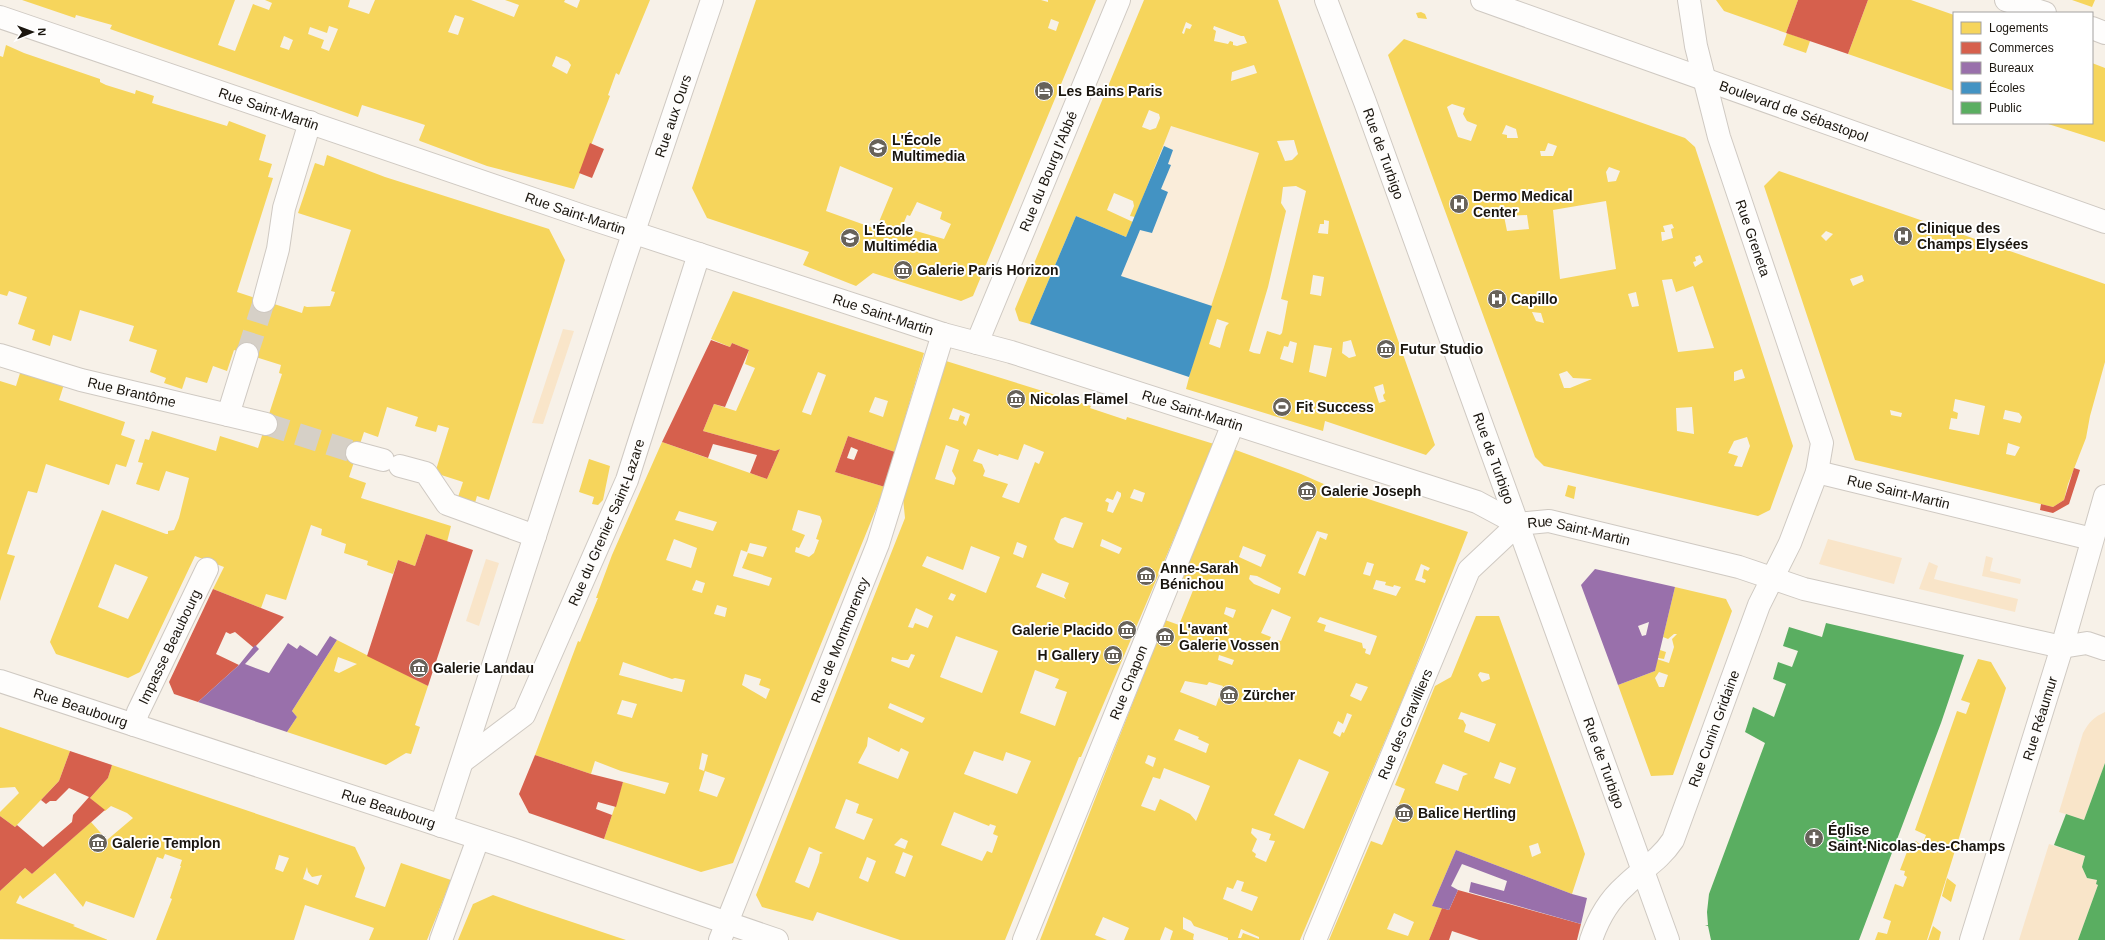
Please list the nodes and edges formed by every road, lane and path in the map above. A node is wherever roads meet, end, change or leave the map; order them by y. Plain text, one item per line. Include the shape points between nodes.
1 (712, 0) edge
2 (1119, 0) edge
3 (1326, 0) edge
4 (1482, 0) edge
5 (1689, 0) edge
6 (2006, 0) edge
7 (2042, 12) edge
8 (0, 17) edge
9 (2093, 28) edge
10 (2105, 33) edge
11 (1704, 80) junction
12 (310, 122) junction
13 (2105, 222) edge
14 (633, 232) junction
15 (699, 254) junction
16 (264, 300) tunnel mouth
17 (943, 334) junction
18 (977, 343) junction
19 (248, 354) tunnel mouth
20 (0, 355) edge
21 (228, 415) junction
22 (266, 424) tunnel mouth
23 (1233, 424) junction
24 (357, 452) tunnel mouth
25 (1817, 472) junction
26 (2105, 496) edge
27 (1518, 524) junction
28 (536, 536) junction
29 (2092, 539) junction
30 (207, 569) dead end
31 (1773, 578) junction
32 (2062, 647) junction
33 (2105, 649) edge
34 (0, 681) edge
35 (134, 725) junction
36 (463, 760) junction
37 (442, 826) junction
38 (478, 838) junction
39 (1643, 870) junction
40 (723, 931) edge
41 (441, 940) edge
42 (777, 940) edge
43 (1024, 940) edge
44 (1315, 940) edge
45 (1591, 940) edge
46 (1668, 940) edge
47 (1971, 940) edge

1 - 14 street, Rue aux Ours
2 - 18 street, Rue du Bourg l'Abbé
3 - 27 street, Rue de Turbigo
4 - 11 street, Boulevard de Sébastopol
5 - 11 street, Rue Greneta
6 - 7 street
8 - 12 street, Rue Saint-Martin
9 - 10 street
11 - 13 street, Boulevard de Sébastopol
11 - 25 street, Rue Greneta via 1719,137 1822,443
12 - 14 street, Rue Saint-Martin
12 - 16 street via 284,208 278,249
14 - 15 street, Rue Saint-Martin
14 - 28 street
15 - 17 street, Rue Saint-Martin
15 - 36 street, Rue du Grenier Saint-Lazare via 627,480 524,714
17 - 18 street, Rue Saint-Martin
17 - 40 street, Rue de Montmorency via 878,544
18 - 23 street, Rue Saint-Martin
19 - 21 street
20 - 21 street, Rue Brantôme via 81,380
21 - 22 street, Rue Brantôme
23 - 27 street, Rue Saint-Martin via 1477,502
23 - 43 street, Rue Chapon
24 - 28 street via 426,473 447,504
25 - 29 street, Rue Saint-Martin
25 - 31 street via 1790,543
26 - 29 street, Rue Réaumur
27 - 31 street, Rue Saint-Martin via 1548,521 1739,567
27 - 39 street, Rue de Turbigo
27 - 44 street, Rue des Gravilliers via 1470,570
28 - 36 street
29 - 32 street, Rue Réaumur
30 - 35 street, Impasse Beaubourg
31 - 32 street, Rue Saint-Martin via 1804,589
31 - 39 street, Rue Cunin Gridaine via 1759,605 1673,840 1663,855
32 - 33 street, Rue Saint-Martin via 2088,643
32 - 47 street, Rue Réaumur
34 - 35 street, Rue Beaubourg
35 - 37 street, Rue Beaubourg
36 - 37 street
37 - 38 street, Rue Beaubourg
38 - 40 street, Rue Beaubourg
38 - 41 street
39 - 45 street, Rue Cunin Gridaine via 1624,887 1598,919
39 - 46 street, Rue de Turbigo
40 - 42 street, Rue Beaubourg

